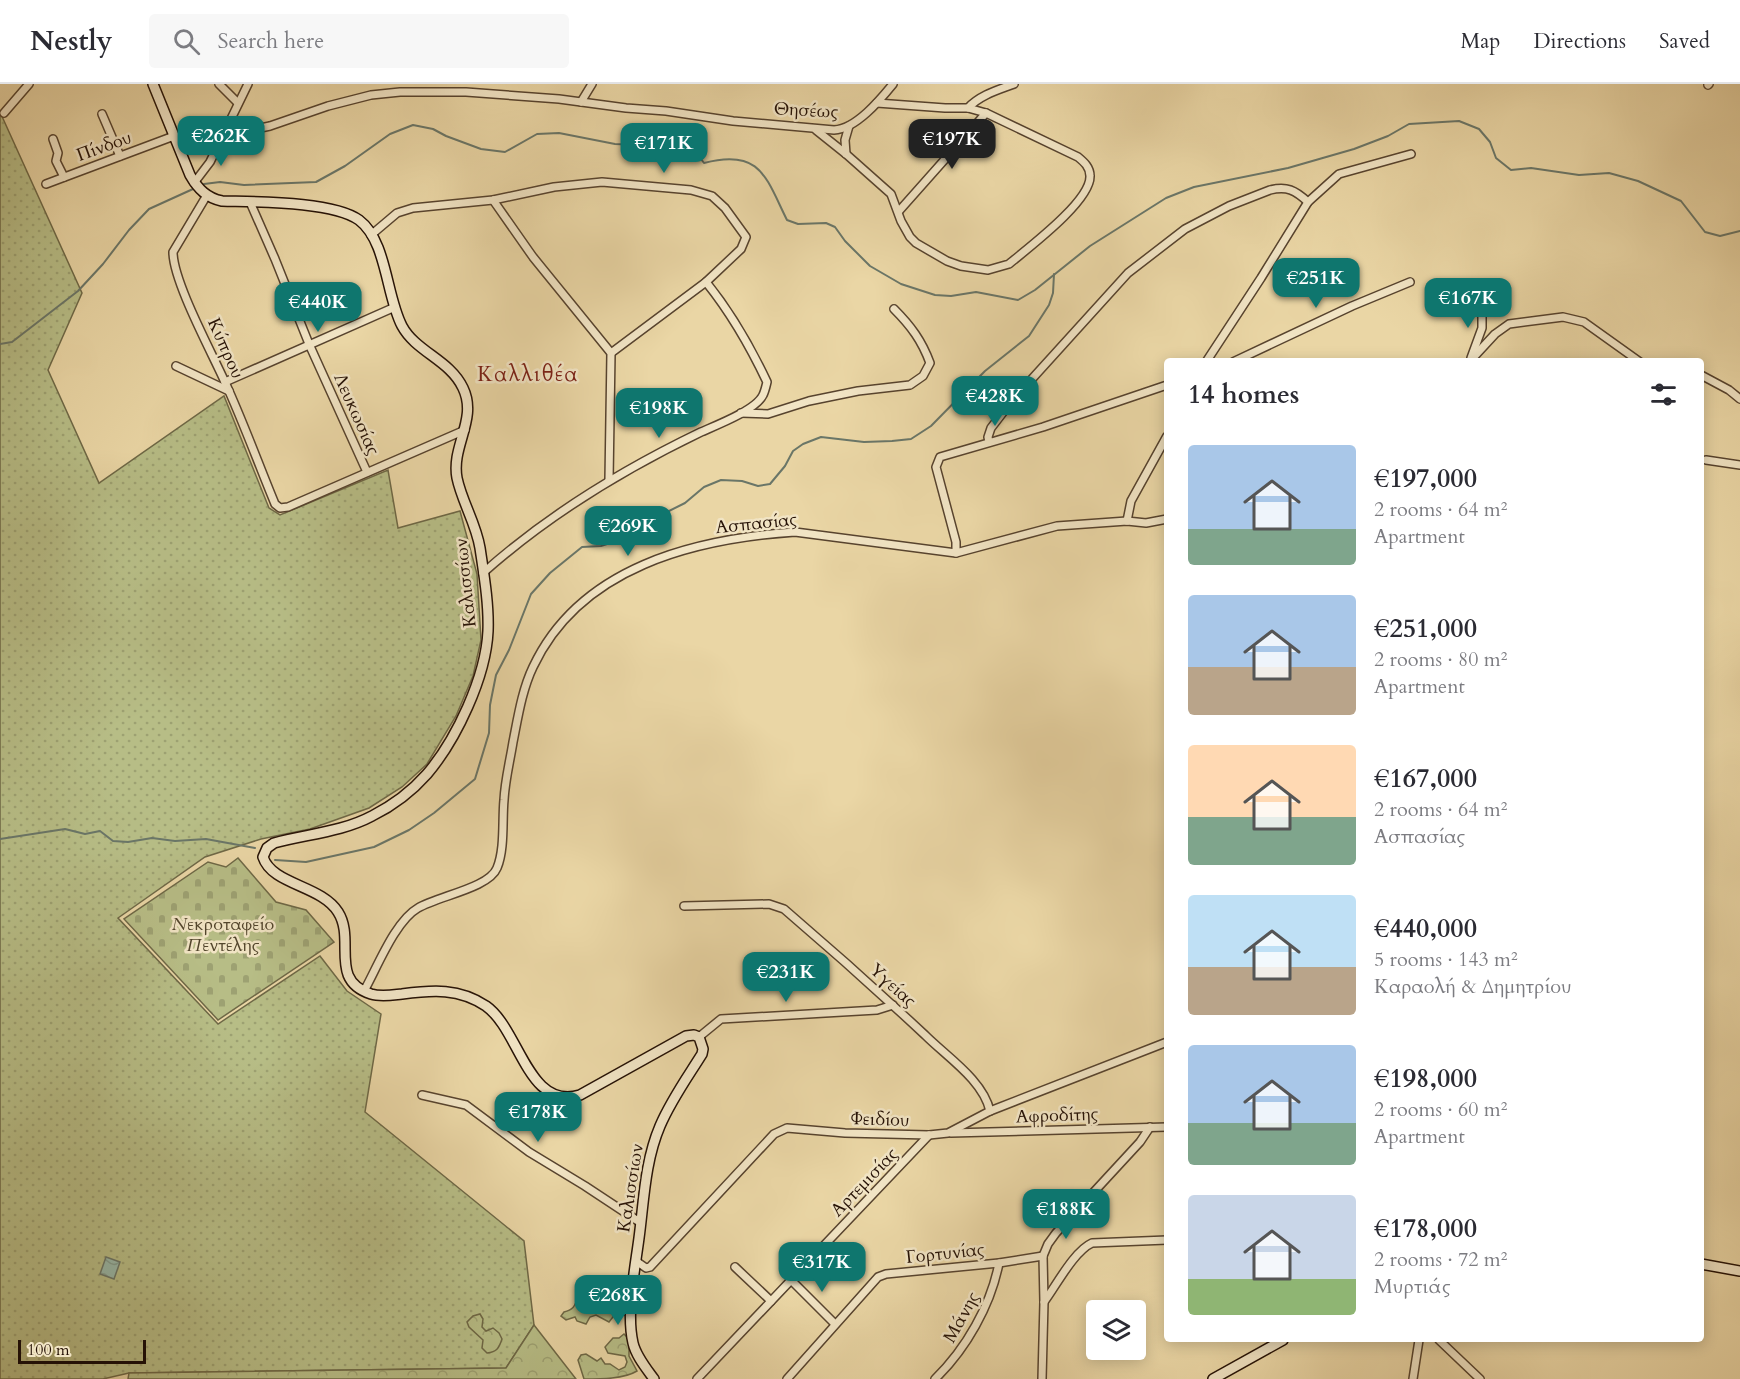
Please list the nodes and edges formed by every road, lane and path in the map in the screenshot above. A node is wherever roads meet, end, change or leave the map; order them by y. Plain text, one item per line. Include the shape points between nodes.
1 (29, 84) edge
2 (153, 84) edge
3 (219, 84) edge
4 (248, 84) edge
5 (592, 84) edge
6 (893, 84) edge
7 (1014, 84) edge
8 (581, 102) junction
9 (238, 103) junction
10 (877, 103) junction
11 (968, 108) junction
12 (3, 113) dead end
13 (986, 113) junction
14 (102, 114) dead end
15 (849, 126) junction
16 (815, 129) junction
17 (174, 136) junction
18 (222, 136) junction
19 (52, 139) dead end
20 (846, 154) junction
21 (1411, 154) dead end
22 (120, 156) junction
23 (64, 177) junction
24 (194, 183) junction
25 (46, 184) dead end
26 (207, 195) junction
27 (493, 200) junction
28 (250, 202) junction
29 (1308, 202) junction
30 (899, 211) junction
31 (372, 235) junction
32 (706, 282) junction
33 (1410, 282) dead end
34 (1482, 300) dead end
35 (395, 307) junction
36 (894, 309) dead end
37 (309, 344) junction
38 (611, 353) junction
39 (1209, 358) edge
40 (1242, 358) edge
41 (1471, 358) edge
42 (1473, 358) edge
43 (1634, 358) edge
44 (176, 366) dead end
45 (1704, 377) edge
46 (225, 382) junction
47 (1164, 386) edge
48 (229, 391) junction
49 (1740, 399) edge
50 (741, 413) junction
51 (465, 430) junction
52 (1164, 441) edge
53 (989, 442) junction
54 (1706, 460) dead end
55 (1740, 465) edge
56 (367, 472) junction
57 (609, 480) junction
58 (1164, 520) edge
59 (1127, 521) junction
60 (956, 553) junction
61 (483, 573) junction
62 (684, 906) dead end
63 (364, 991) junction
64 (893, 1005) junction
65 (699, 1037) junction
66 (1164, 1043) edge
67 (422, 1095) dead end
68 (990, 1112) junction
69 (1164, 1126) edge
70 (1150, 1127) junction
71 (948, 1133) junction
72 (929, 1135) junction
73 (641, 1223) junction
74 (1164, 1240) edge
75 (1043, 1256) junction
76 (636, 1261) junction
77 (999, 1263) junction
78 (1704, 1265) edge
79 (735, 1267) dead end
80 (1740, 1271) edge
81 (791, 1280) junction
82 (771, 1301) junction
83 (1044, 1302) junction
84 (836, 1324) junction
85 (1279, 1342) edge
86 (1419, 1342) edge
87 (1441, 1342) edge
88 (654, 1379) edge
89 (697, 1379) edge
90 (787, 1379) edge
91 (935, 1379) edge
92 (1042, 1379) edge
93 (1213, 1379) edge
94 (1413, 1379) edge
95 (1480, 1379) edge

1 - 12 street
2 - 17 main road
3 - 9 street
4 - 9 street
5 - 8 street
6 - 10 street, Θησέως
7 - 11 street via 988,93
8 - 16 street, Θησέως
8 - 18 street, Θησέως via 466,92 400,92 328,106 270,126
9 - 18 street
10 - 11 street
10 - 15 street, Θησέως
11 - 13 street
13 - 30 street
13 - 30 street via 1085,163 1090,174 1088,186 1065,217 1010,264 979,270 946,261 916,243
14 - 22 street
15 - 16 street, Θησέως via 841,130
15 - 20 street
16 - 20 street
17 - 22 street, Πίνδου
17 - 24 main road
18 - 24 street
19 - 23 street
20 - 30 street via 891,194
21 - 29 street via 1339,174
22 - 23 street, Πίνδου
23 - 25 street, Πίνδου
24 - 26 main road
26 - 28 main road via 222,201
26 - 46 street, Κύπρου via 173,252 173,260
27 - 31 street via 413,208 397,213
27 - 32 street via 602,182 691,190 712,196 746,237 741,249
27 - 38 street via 533,257
28 - 31 main road via 335,211 357,219
28 - 37 street, Λευκωσίας
29 - 39 street
29 - 53 street via 1290,189 1270,190 1207,216 1159,248 1128,273 1011,402 991,428
31 - 35 main road, Καλισσίων
32 - 38 street
32 - 50 street via 733,318 767,381 763,396
33 - 40 street
34 - 41 street via 1482,328
35 - 37 street
35 - 51 main road, Καλισσίων via 401,326 410,337 461,384 468,406
36 - 50 street via 923,345 930,363 923,376 910,384 809,401 768,414
37 - 46 street
37 - 56 street, Λευκωσίας
38 - 57 street
42 - 43 street via 1509,324 1563,316 1584,322
44 - 48 street
45 - 49 street
46 - 48 street, Κύπρου
47 - 53 street
48 - 56 street, Κύπρου via 280,508
50 - 57 street
51 - 56 street
51 - 61 main road, Καλισσίων via 456,472 477,533
52 - 59 street via 1131,501
53 - 60 street via 937,462
54 - 55 street
57 - 61 street via 528,534
58 - 59 street, Ασπασίας
59 - 60 street, Ασπασίας via 1057,526
60 - 63 street, Ασπασίας via 795,532 768,533 668,554 620,575 597,591 561,624 533,667 518,719 504,796 501,855 492,877 416,908 395,935
61 - 63 main road, Καλισσίων via 488,632 478,676 464,713 428,772 372,816 330,831 276,843 264,852 270,869 321,895 340,914 348,976
62 - 64 street, Υγείας via 769,904 784,909
63 - 65 main road via 382,996 449,991 474,999 505,1026 541,1087 558,1097 580,1095 686,1036
64 - 65 street via 877,1010 721,1019
64 - 68 street, Υγείας via 972,1080 987,1100
65 - 73 main road, Καλισσίων via 702,1054 669,1106 653,1145
66 - 68 street, Φειδίου
67 - 73 street via 466,1106 529,1152
68 - 71 street, Φειδίου
69 - 70 street, Αφροδίτης
70 - 71 street, Αφροδίτης
70 - 75 street via 1056,1233
71 - 72 street, Φειδίου
72 - 76 street, Φειδίου via 780,1130 650,1267
72 - 81 street, Αρτεμισίας
73 - 76 main road, Καλισσίων
74 - 83 street via 1087,1246
75 - 77 street, Γορτυνίας
75 - 83 street
76 - 88 main road, Καλισσίων via 633,1344
77 - 84 street, Γορτυνίας via 886,1274 878,1277
77 - 91 street, Μάνης via 990,1297 957,1355
78 - 80 main road
79 - 82 street
81 - 82 street, Αρτεμισίας
81 - 84 street
82 - 89 street, Αρτεμισίας
83 - 92 street
84 - 90 street, Γορτυνίας
85 - 93 main road
86 - 94 street
87 - 95 street

